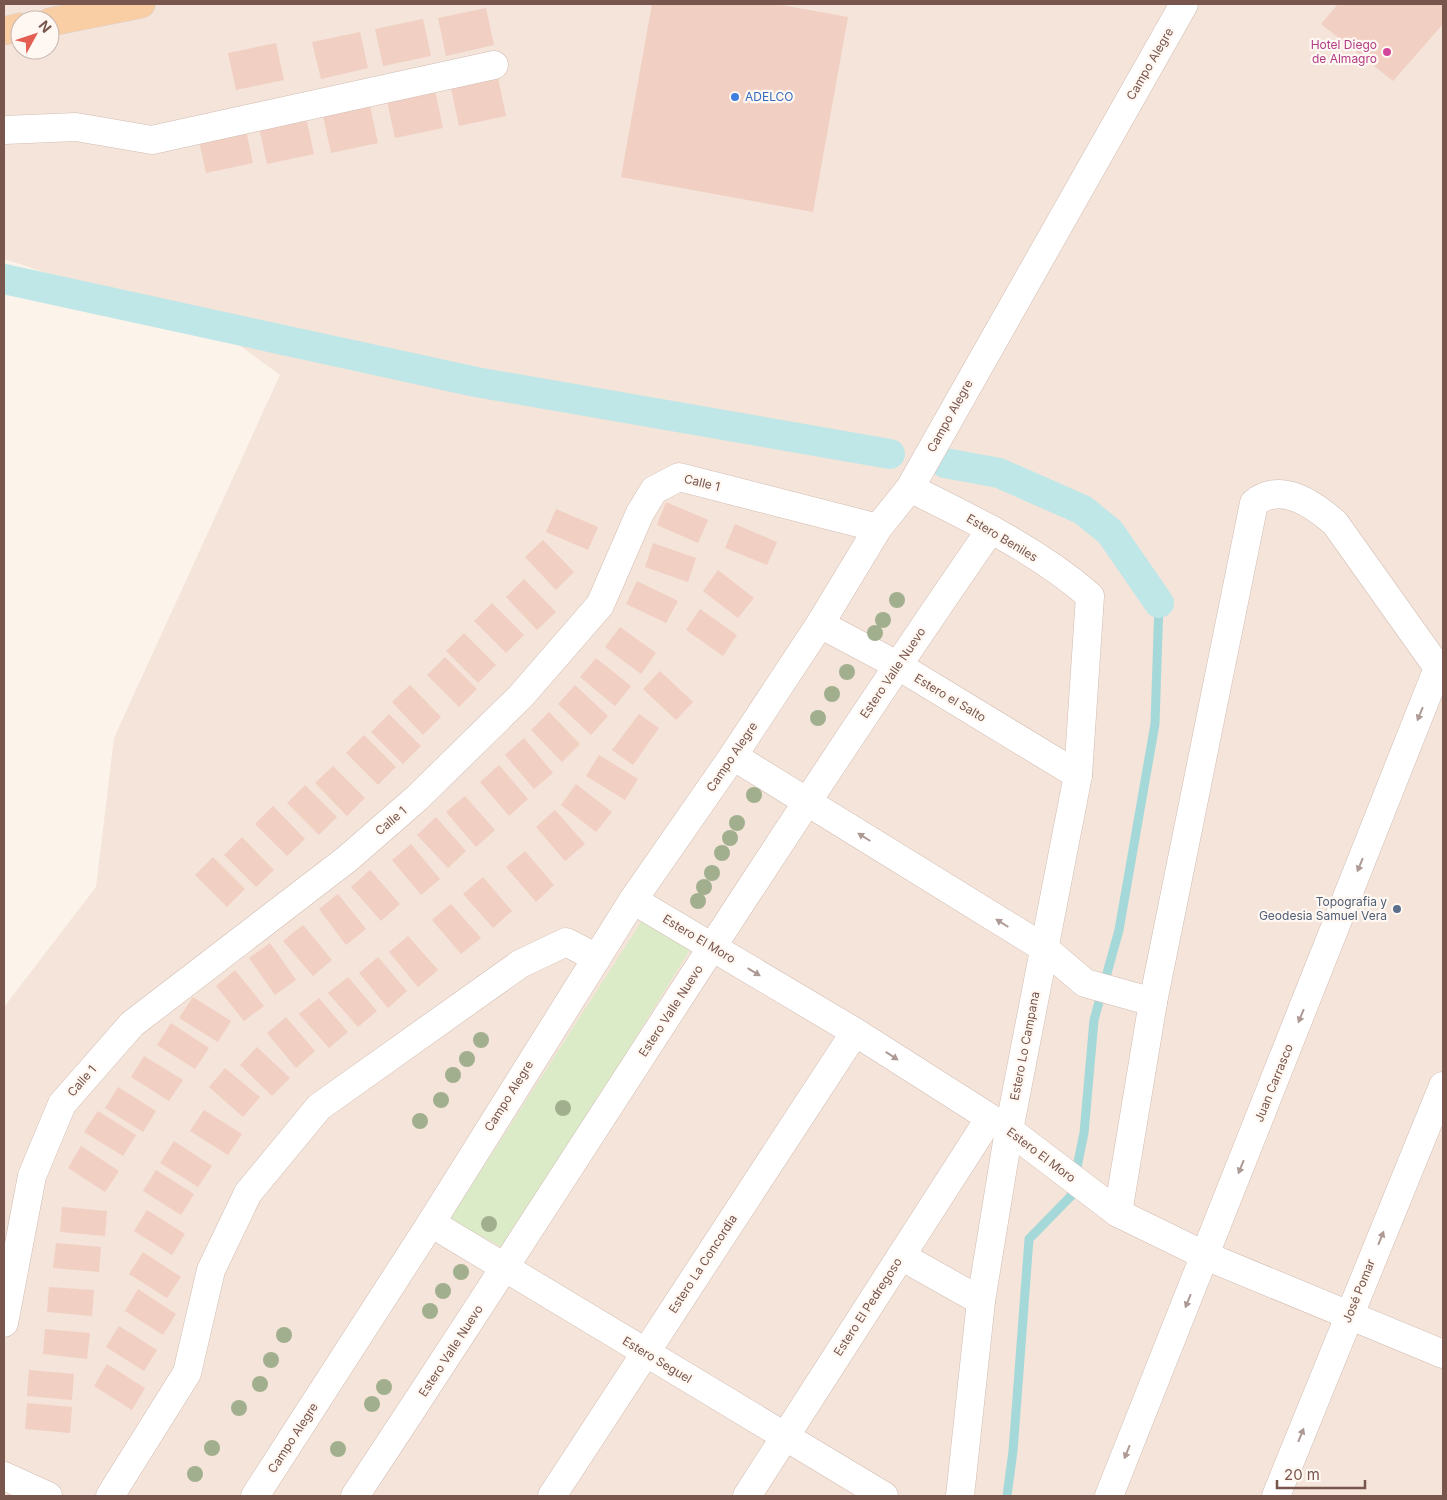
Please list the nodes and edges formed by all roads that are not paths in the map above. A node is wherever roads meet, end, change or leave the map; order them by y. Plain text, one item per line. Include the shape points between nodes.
1 (142, 4) edge
2 (1184, 4) edge
3 (60, 20) edge
4 (494, 65) dead end
5 (4, 130) edge
6 (910, 488) junction
7 (878, 528) junction
8 (991, 529) junction
9 (1090, 596) joint
10 (820, 624) junction
11 (897, 665) junction
12 (1441, 672) edge
13 (733, 756) junction
14 (1078, 775) junction
15 (808, 803) junction
16 (633, 900) junction
17 (712, 946) junction
18 (1044, 948) junction
19 (597, 958) junction
20 (1153, 1002) junction
21 (855, 1032) junction
22 (1443, 1086) edge
23 (999, 1124) junction
24 (1108, 1206) junction
25 (431, 1223) junction
26 (901, 1256) junction
27 (1206, 1256) junction
28 (506, 1268) junction
29 (981, 1300) junction
30 (1349, 1315) junction
31 (4, 1322) edge
32 (645, 1352) junction
33 (1443, 1354) edge
34 (785, 1437) junction
35 (4, 1476) edge
36 (48, 1496) edge
37 (110, 1496) edge
38 (255, 1496) edge
39 (355, 1496) edge
40 (552, 1496) edge
41 (747, 1496) edge
42 (884, 1496) edge
43 (960, 1496) edge
44 (1110, 1496) edge
45 (1276, 1496) edge

1 - 3 main road
2 - 6 street, Campo Alegre
4 - 5 street via 152,140 76,127
6 - 7 street, Campo Alegre
6 - 8 street, Estero Beniles
7 - 10 street, Campo Alegre
7 - 31 street, Calle 1 via 679,477 654,490 640,513 600,605 521,696 417,798 347,858 132,1024 62,1104 32,1176
8 - 9 street, Estero Beniles via 1075,582
8 - 11 street, Estero Valle Nuevo
9 - 14 street, Estero Lo Campana
10 - 11 street, Estero el Salto
10 - 13 street, Campo Alegre
11 - 14 street, Estero el Salto
11 - 15 street, Estero Valle Nuevo
12 - 20 street via 1335,523 1314,505 1277,493 1263,496 1254,503
12 -> 27 street, Juan Carrasco
13 - 15 street
13 - 16 street, Campo Alegre
14 - 18 street, Estero Lo Campana
15 - 17 street, Estero Valle Nuevo
18 -> 15 street
16 - 17 street, Estero El Moro
16 - 19 street, Campo Alegre
17 -> 21 street, Estero El Moro
17 - 28 street, Estero Valle Nuevo
18 - 20 street via 1085,983
18 - 23 street, Estero Lo Campana
19 - 25 street, Campo Alegre
19 - 37 street via 566,942 520,964 319,1107 248,1193 211,1270 188,1373
20 - 24 street
21 -> 23 street, Estero El Moro
21 - 32 street, Estero La Concordia
30 -> 22 street, José Pomar
23 - 24 street, Estero El Moro
23 - 26 street, Estero El Pedregoso
23 - 29 street, Estero Lo Campana
24 - 27 street, Estero El Moro
25 - 28 street, Estero Seguel
25 - 38 street, Campo Alegre
26 - 29 street
26 - 34 street, Estero El Pedregoso
27 - 30 street, Estero El Moro
27 -> 44 street, Juan Carrasco
28 - 32 street, Estero Seguel
28 - 39 street, Estero Valle Nuevo
29 - 43 street, Estero Lo Campana
30 - 33 street, Estero El Moro
45 -> 30 street, José Pomar
32 - 34 street, Estero Seguel
32 - 40 street, Estero La Concordia
34 - 41 street, Estero El Pedregoso
34 - 42 street, Estero Seguel
35 - 36 street

